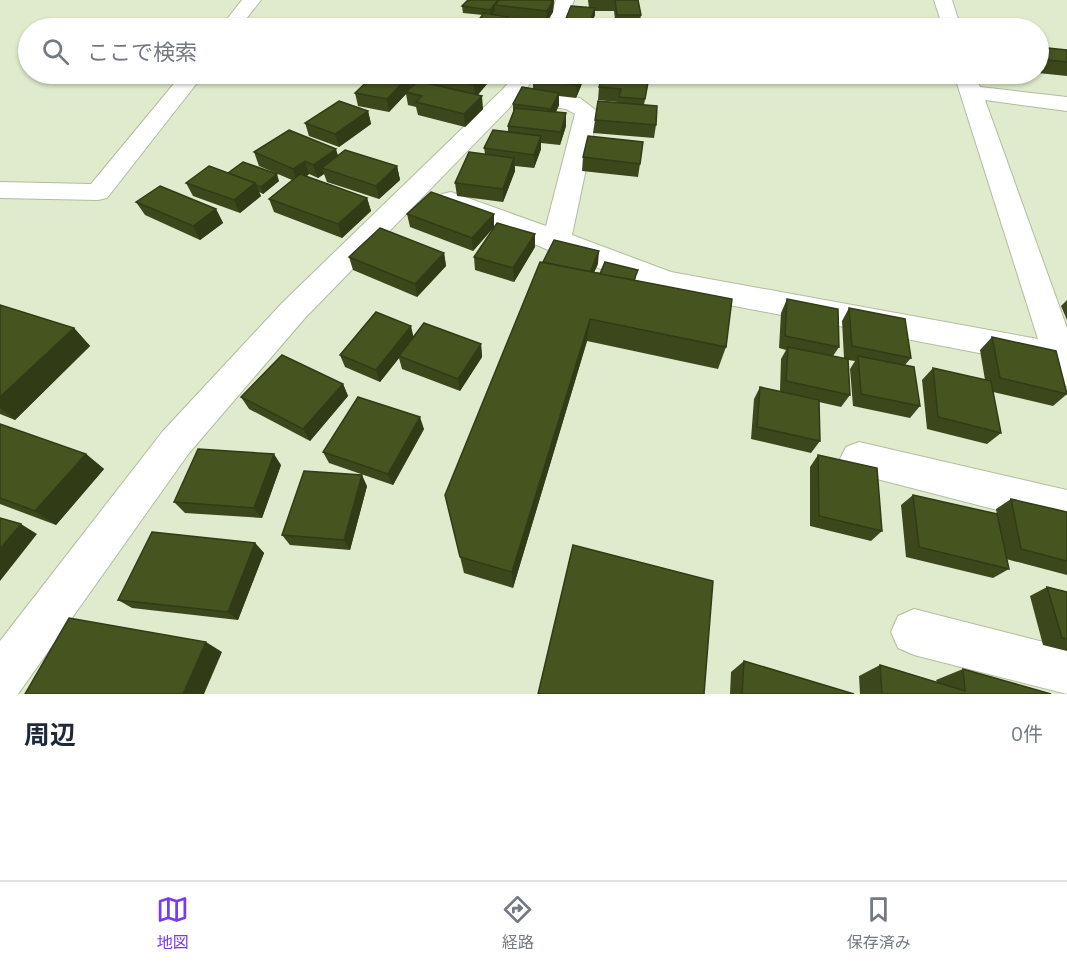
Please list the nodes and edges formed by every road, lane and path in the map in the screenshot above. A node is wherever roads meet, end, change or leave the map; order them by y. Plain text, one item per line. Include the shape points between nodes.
1 (252, 0) edge
2 (565, 0) edge
3 (943, 0) edge
4 (237, 18) edge
5 (559, 18) edge
6 (949, 18) edge
7 (185, 84) edge
8 (519, 84) edge
9 (969, 84) edge
10 (977, 84) edge
11 (1067, 104) edge
12 (419, 188) junction
13 (0, 190) edge
14 (556, 242) junction
15 (1065, 363) edge
16 (859, 459) dead end
17 (1067, 509) edge
18 (914, 632) dead end
19 (1067, 672) edge
20 (0, 680) edge

1 - 4 lane
2 - 5 lane
3 - 6 lane
7 - 13 lane via 99,192
8 - 12 lane
8 - 14 lane via 587,112
9 - 15 lane
10 - 11 lane
12 - 14 lane
12 - 20 lane via 294,310 176,442
14 - 15 lane via 667,282
16 - 17 lane
18 - 19 lane

